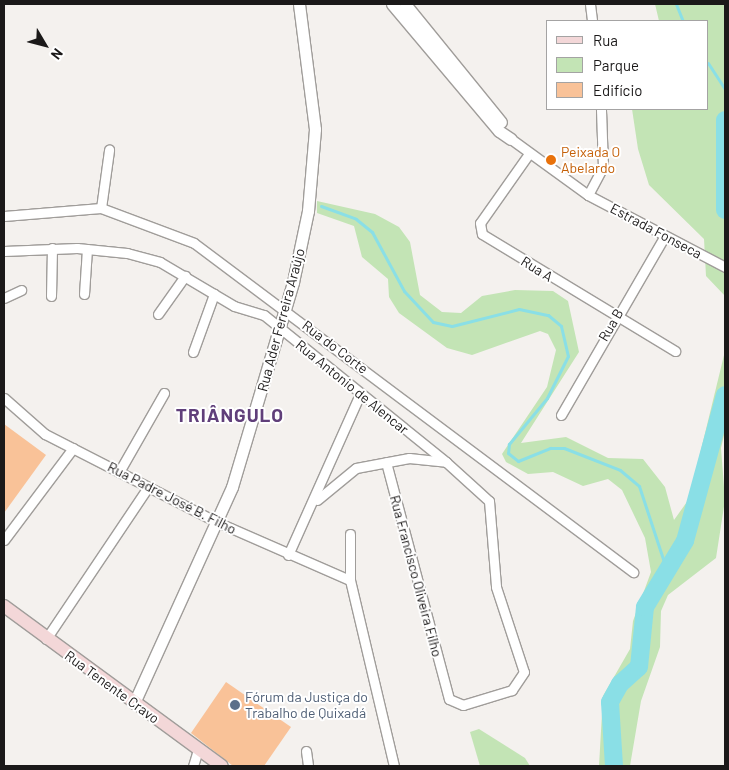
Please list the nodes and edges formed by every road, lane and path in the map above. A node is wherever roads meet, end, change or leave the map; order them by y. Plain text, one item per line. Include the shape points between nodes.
1 (299, 4) edge
2 (392, 4) edge
3 (405, 4) edge
4 (590, 4) edge
5 (592, 20) edge
6 (414, 24) junction
7 (601, 110) edge
8 (511, 139) joint
9 (109, 150) dead end
10 (528, 155) junction
11 (588, 195) junction
12 (101, 208) junction
13 (4, 216) edge
14 (664, 237) junction
15 (52, 248) junction
16 (87, 249) junction
17 (4, 251) edge
18 (725, 267) edge
19 (185, 276) junction
20 (21, 290) dead end
21 (84, 294) dead end
22 (214, 294) junction
23 (51, 296) dead end
24 (4, 298) edge
25 (284, 309) junction
26 (158, 314) dead end
27 (616, 316) junction
28 (279, 327) junction
29 (675, 351) dead end
30 (193, 352) dead end
31 (164, 393) dead end
32 (360, 394) junction
33 (4, 398) edge
34 (561, 414) dead end
35 (72, 448) junction
36 (386, 462) junction
37 (446, 462) junction
38 (119, 472) junction
39 (148, 487) junction
40 (489, 501) joint
41 (312, 507) junction
42 (217, 522) junction
43 (350, 534) dead end
44 (4, 540) edge
45 (288, 555) junction
46 (633, 572) dead end
47 (350, 580) junction
48 (4, 606) edge
49 (46, 639) junction
50 (134, 703) junction
51 (198, 750) junction
52 (306, 751) dead end
53 (193, 766) edge
54 (222, 766) edge
55 (308, 766) edge
56 (394, 766) edge

1 - 25 street, Rua Ader Ferreira Araújo via 314,112 313,165 308,211
2 - 6 street
3 - 6 street
4 - 5 street
6 - 8 street
7 - 11 street via 604,167
8 - 10 street, Estrada Fonseca
9 - 12 street
10 - 11 street, Estrada Fonseca
10 - 27 street, Rua A via 480,223 482,234
11 - 14 street, Estrada Fonseca
12 - 13 street, Rua do Corte
12 - 25 street, Rua do Corte via 194,243
14 - 18 street, Estrada Fonseca
14 - 27 street, Rua B
15 - 16 street, Rua Antonio de Alencar
15 - 17 street, Rua Antonio de Alencar
15 - 23 street
16 - 19 street, Rua Antonio de Alencar via 144,256
16 - 21 street
19 - 22 street, Rua Antonio de Alencar
19 - 26 street
20 - 24 street
22 - 28 street, Rua Antonio de Alencar via 234,306 264,315
22 - 30 street
25 - 28 street, Rua Ader Ferreira Araújo
25 - 46 street, Rua do Corte
27 - 29 street, Rua A
27 - 34 street, Rua B
28 - 32 street, Rua Antonio de Alencar
28 - 42 street, Rua Ader Ferreira Araújo via 247,443
31 - 38 street
32 - 37 street, Rua Antonio de Alencar
32 - 41 street
33 - 35 street, Rua Padre José B. Filho via 32,424
35 - 38 street, Rua Padre José B. Filho
35 - 44 street
36 - 37 street
36 - 40 street, Rua Francisco Oliveira Filho via 446,691 455,705 512,690 524,672 496,587
36 - 41 street via 348,472
37 - 40 street, Rua Antonio de Alencar
38 - 39 street, Rua Padre José B. Filho
39 - 42 street, Rua Padre José B. Filho
39 - 49 street
41 - 45 street
42 - 45 street, Rua Padre José B. Filho
42 - 50 street, Rua Ader Ferreira Araújo
43 - 47 street
45 - 47 street, Rua Padre José B. Filho
47 - 56 street
48 - 49 main road, Rua Tenente Cravo
49 - 50 main road, Rua Tenente Cravo
50 - 51 main road, Rua Tenente Cravo
51 - 53 street
51 - 54 main road, Rua Tenente Cravo
52 - 55 street

